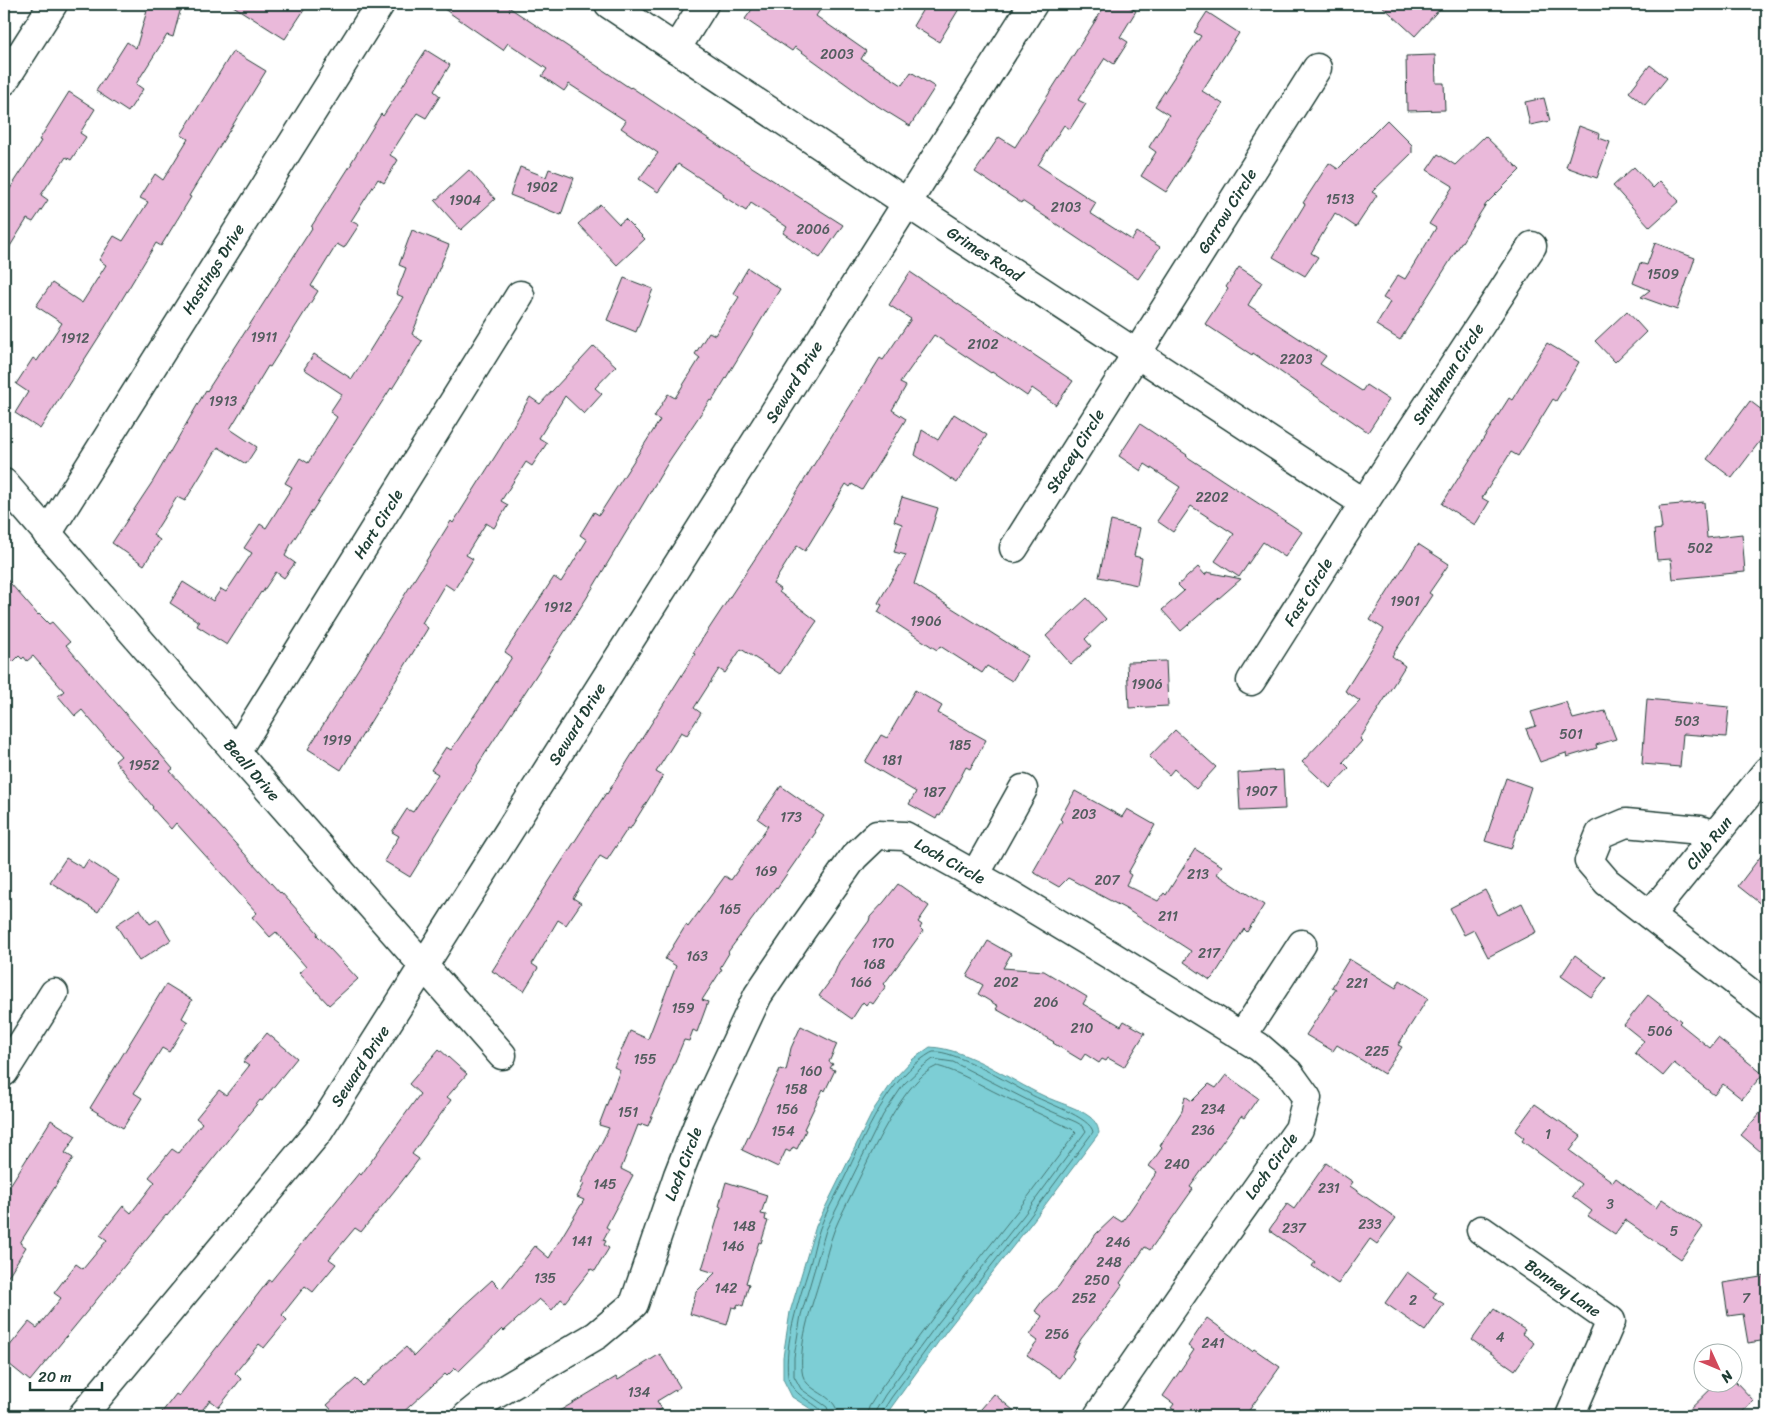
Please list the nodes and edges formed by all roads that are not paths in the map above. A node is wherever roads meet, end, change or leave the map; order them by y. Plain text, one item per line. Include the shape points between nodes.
1 (54, 4) edge
2 (380, 4) edge
3 (608, 4) edge
4 (704, 4) edge
5 (1033, 4) edge
6 (676, 49) junction
7 (1316, 68) dead end
8 (4, 82) edge
9 (907, 203) junction
10 (1532, 246) dead end
11 (520, 295) dead end
12 (1137, 354) junction
13 (4, 483) edge
14 (1364, 503) junction
15 (47, 534) junction
16 (1014, 548) dead end
17 (1251, 681) dead end
18 (236, 752) junction
19 (1767, 771) edge
20 (1023, 789) dead end
21 (1715, 835) junction
22 (975, 875) junction
23 (1650, 915) junction
24 (1302, 944) dead end
25 (425, 966) junction
26 (54, 993) dead end
27 (1767, 1006) edge
28 (1242, 1036) junction
29 (502, 1055) dead end
30 (4, 1072) edge
31 (1481, 1230) dead end
32 (82, 1416) edge
33 (467, 1416) edge
34 (1098, 1416) edge
35 (1570, 1416) edge

1 - 8 street
2 - 15 street, Hastings Drive
3 - 6 street, Grimes Road
4 - 6 street
5 - 9 street, Seward Drive
6 - 9 street, Grimes Road
7 - 12 street, Garrow Circle
9 - 12 street, Grimes Road
9 - 25 street, Seward Drive
10 - 14 street, Smithman Circle
11 - 18 street, Hart Circle
12 - 14 street, Grimes Road
12 - 16 street, Stacey Circle
13 - 15 street, Beall Drive
14 - 17 street, Fast Circle
15 - 18 street, Beall Drive
18 - 25 street, Beall Drive
19 - 21 street, Club Run
20 - 22 street
21 - 23 street, Club Run
21 - 23 street via 1700,830 1626,823 1600,834 1589,861 1607,882
22 - 28 street, Loch Circle
22 - 33 street, Loch Circle via 905,836 877,835 854,857 758,995 700,1119 634,1304 597,1335 488,1399
23 - 27 street
24 - 28 street
25 - 29 street, Beall Drive
25 - 32 street, Seward Drive via 319,1131
26 - 30 street
28 - 34 street, Loch Circle via 1289,1073 1308,1098 1299,1129
31 - 35 street, Bonney Lane via 1610,1321

